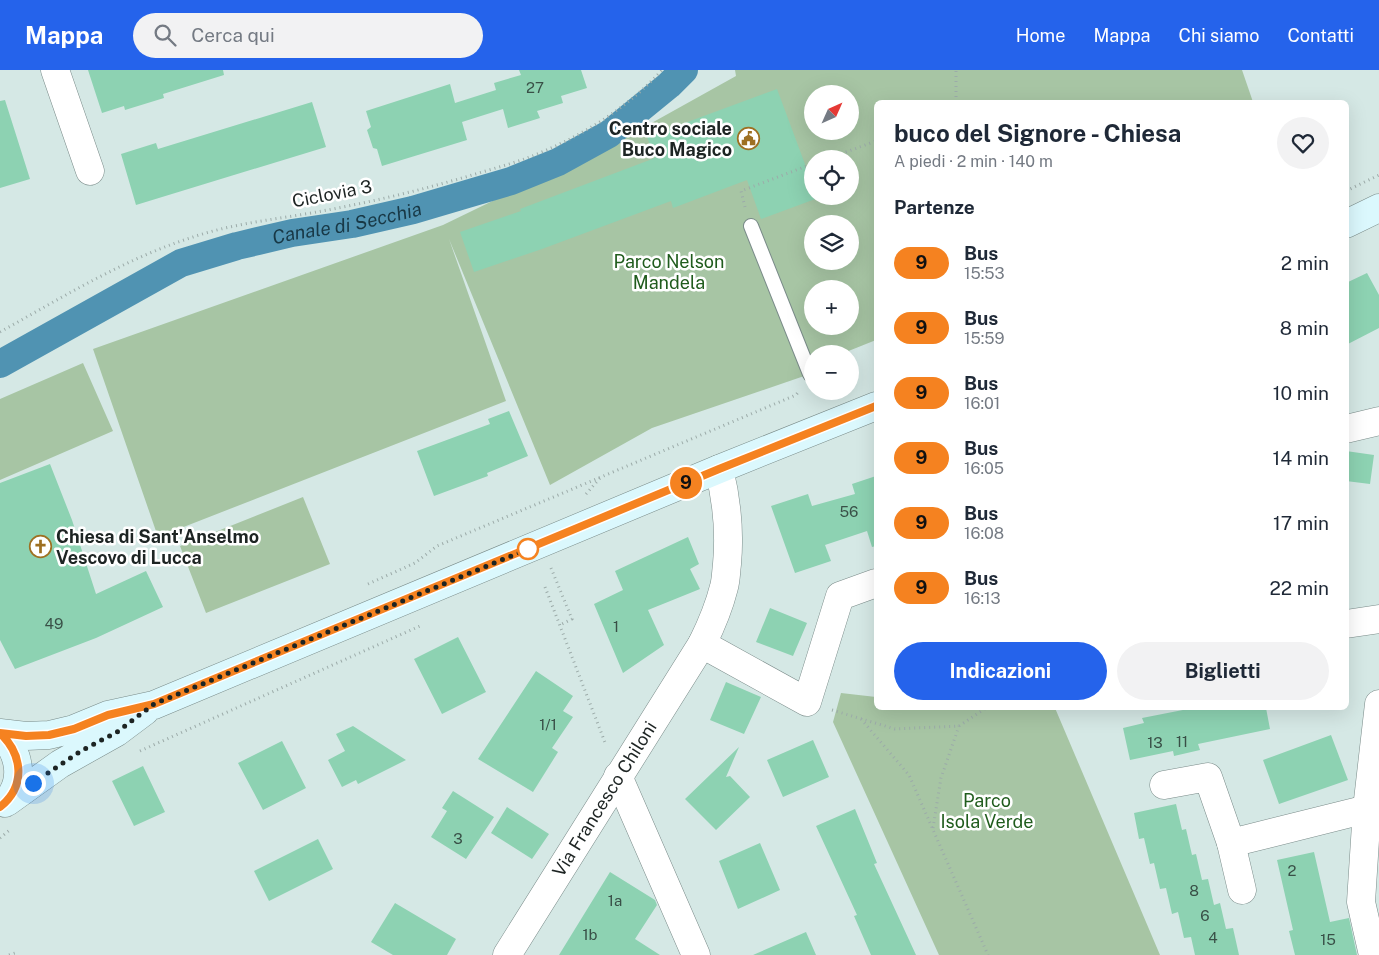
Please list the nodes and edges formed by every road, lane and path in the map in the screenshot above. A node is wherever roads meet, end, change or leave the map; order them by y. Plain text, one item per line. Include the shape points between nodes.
1 (55, 70) edge
2 (662, 70) edge
3 (956, 70) edge
4 (956, 100) edge
5 (874, 142) edge
6 (852, 150) edge
7 (804, 167) edge
8 (90, 171) dead end
9 (1379, 175) edge
10 (1349, 189) edge
11 (1379, 208) edge
12 (1349, 223) edge
13 (751, 226) joint
14 (0, 332) edge
15 (804, 359) edge
16 (804, 383) edge
17 (874, 407) edge
18 (1379, 421) edge
19 (1349, 428) edge
20 (719, 469) junction
21 (542, 572) dead end
22 (874, 584) edge
23 (360, 587) dead end
24 (545, 587) dead end
25 (1379, 619) edge
26 (423, 624) dead end
27 (1349, 624) edge
28 (560, 625) junction
29 (702, 644) junction
30 (154, 704) junction
31 (1379, 704) edge
32 (983, 710) edge
33 (959, 726) junction
34 (0, 733) edge
35 (136, 753) dead end
36 (618, 776) junction
37 (1164, 785) dead end
38 (1367, 809) junction
39 (8, 811) edge
40 (933, 829) junction
41 (0, 838) edge
42 (1231, 843) junction
43 (1242, 890) dead end
44 (1370, 901) edge
45 (15, 953) dead end
46 (8, 955) edge
47 (507, 955) edge
48 (696, 955) edge
49 (988, 955) edge
50 (1373, 955) edge

1 - 8 street
2 - 14 path, Ciclovia 3 via 613,114 527,158 434,186 194,236 106,273
3 - 4 path
5 - 6 path
7 - 13 path via 741,191
9 - 10 path
11 - 12 main road
13 - 15 lane
16 - 23 path via 796,395 437,546 415,563
17 - 20 main road
18 - 19 street
20 - 29 street, Via Francesco Chiloni via 728,520 725,585 716,616
20 - 30 main road
21 - 28 path via 551,568 572,619
22 - 29 street via 840,596 806,702
24 - 28 path
25 - 27 street
26 - 35 path
28 - 36 path
29 - 36 street, Via Francesco Chiloni
30 - 34 main road via 49,735
30 - 39 main road via 117,732 60,764
31 - 38 street
32 - 33 path
33 - 40 path via 940,778
33 - 40 path via 895,729 861,719 909,775
34 - 39 main road via 16,753 18,766 18,778
36 - 47 street, Via Francesco Chiloni
36 - 48 street
37 - 42 street via 1208,777
38 - 42 street
38 - 44 street
39 - 41 path
40 - 49 path
42 - 43 street
44 - 50 street
45 - 46 path

